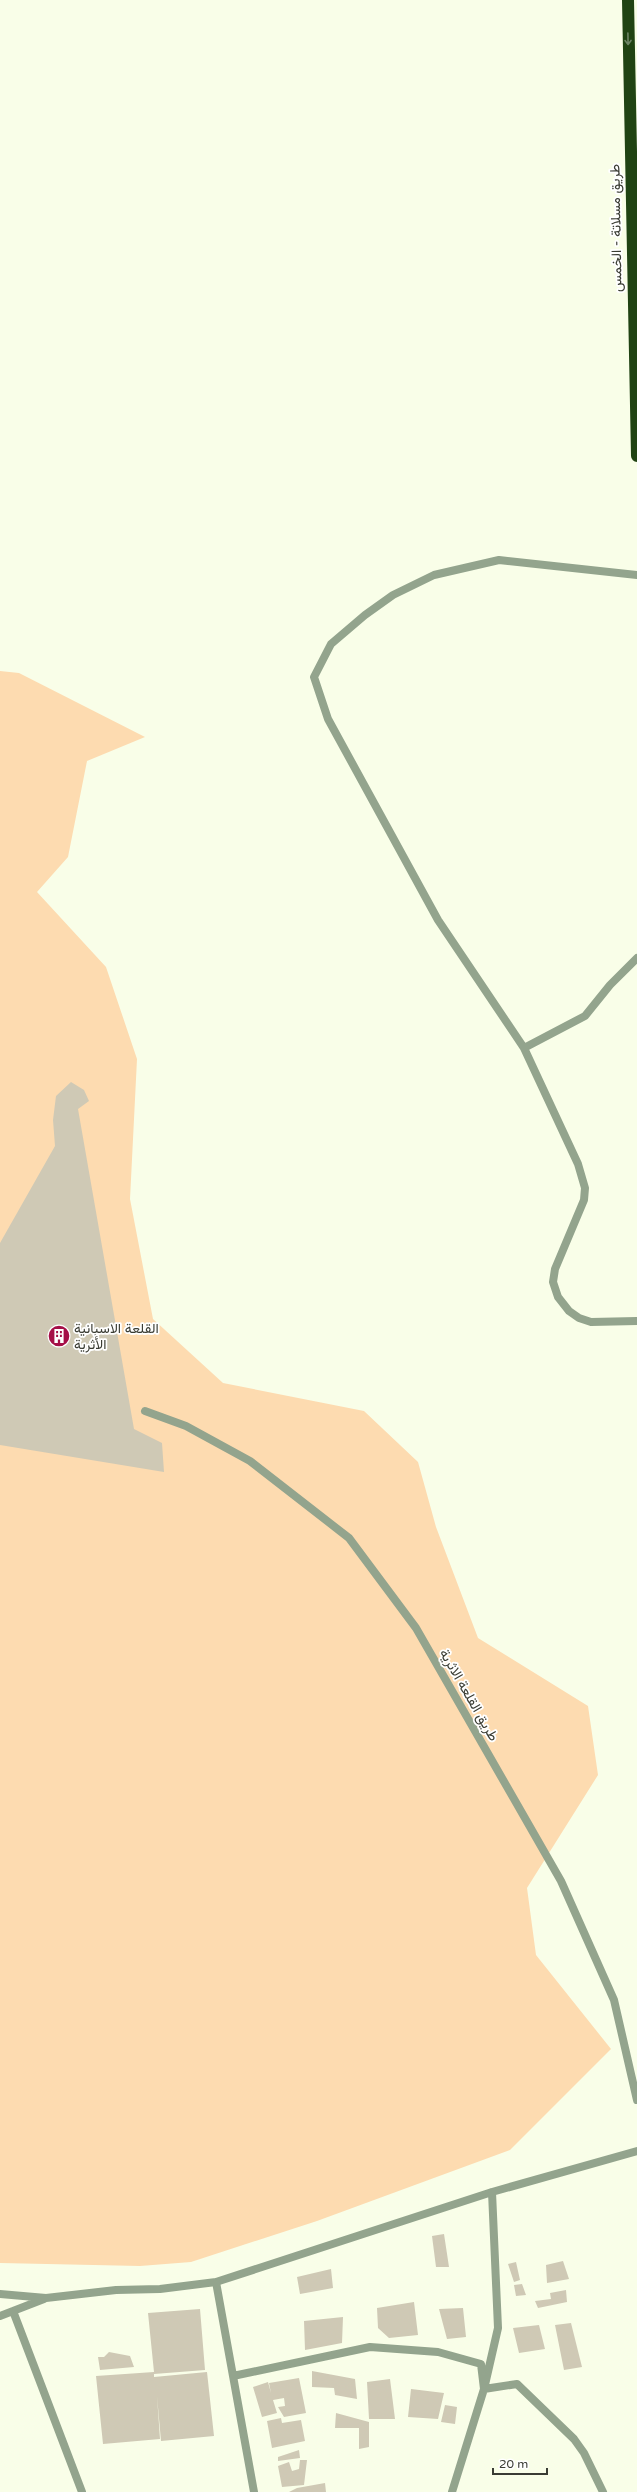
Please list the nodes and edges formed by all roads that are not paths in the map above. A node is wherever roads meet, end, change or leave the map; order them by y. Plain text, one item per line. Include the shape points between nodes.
1 (628, 0) edge
2 (637, 456) edge
3 (637, 575) edge
4 (637, 958) edge
5 (524, 1048) junction
6 (637, 1321) edge
7 (145, 1411) dead end
8 (637, 2100) edge
9 (637, 2151) edge
10 (492, 2192) junction
11 (216, 2282) junction
12 (0, 2294) edge
13 (46, 2298) junction
14 (13, 2311) junction
15 (0, 2316) edge
16 (233, 2376) junction
17 (484, 2389) junction
18 (82, 2492) edge
19 (254, 2492) edge
20 (452, 2492) edge
21 (603, 2492) edge

1 -> 2 highway, طريق مسلاتة - الخمس
3 - 5 street via 499,560 434,575 394,595 365,615 331,644 314,677 328,719 438,920
4 - 5 street via 610,985 585,1016
5 - 6 street via 578,1164 585,1188 581,1209 555,1269 553,1282 558,1297 569,1311 579,1318 592,1322
7 - 8 street, طريق القلعة الاثرية via 186,1426 250,1461 348,1538 416,1628 561,1881 614,2000
9 - 10 street
10 - 11 street
10 - 17 street via 498,2328
11 - 13 street
11 - 16 street
12 - 13 street
13 - 14 street
14 - 15 street
14 - 18 street
16 - 17 street via 370,2347 388,2347 438,2352 481,2364
16 - 19 street
17 - 20 street
17 - 21 street via 517,2384 574,2439 584,2453

